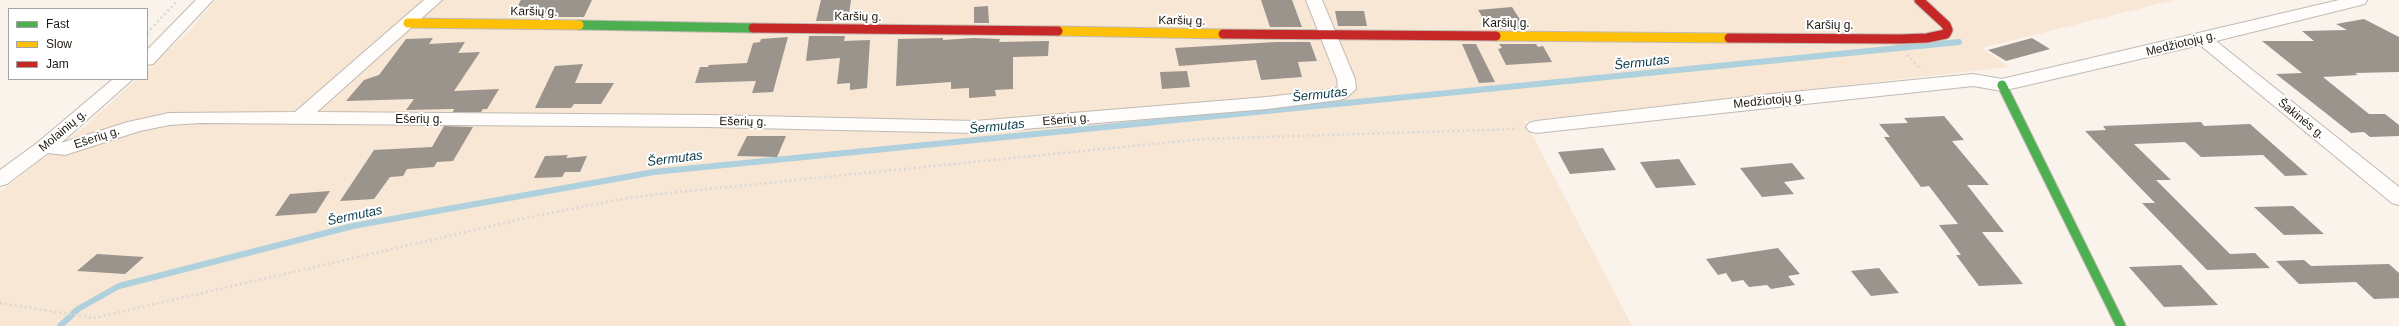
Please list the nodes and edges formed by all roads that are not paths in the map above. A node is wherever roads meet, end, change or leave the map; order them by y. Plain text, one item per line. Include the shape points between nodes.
1 (205, 0) edge
2 (434, 0) edge
3 (1314, 0) edge
4 (1919, 0) edge
5 (2359, 0) edge
6 (408, 23) junction
7 (1326, 35) junction
8 (2203, 39) junction
9 (148, 59) edge
10 (123, 80) edge
11 (2002, 85) junction
12 (298, 119) junction
13 (1536, 127) road end
14 (44, 147) junction
15 (0, 180) edge
16 (2399, 198) edge
17 (2121, 326) edge

1 - 9 street
2 - 6 street
3 - 7 street, Ešerių g.
4 - 7 street, Karšių g. via 1946,25 1946,34 1906,39
5 - 8 street, Medžiotojų g.
6 - 7 street, Karšių g.
6 - 12 street
7 - 12 street, Ešerių g. via 1346,79 1348,89 1339,94 1267,103 983,127 708,121
8 - 11 street, Medžiotojų g.
8 - 16 street, Šakinės g.
10 - 14 street, Molainių g.
11 - 13 street, Medžiotojų g. via 1973,80
11 - 17 street
12 - 14 street, Ešerių g. via 169,119 135,126 65,149
14 - 15 street, Molainių g.

